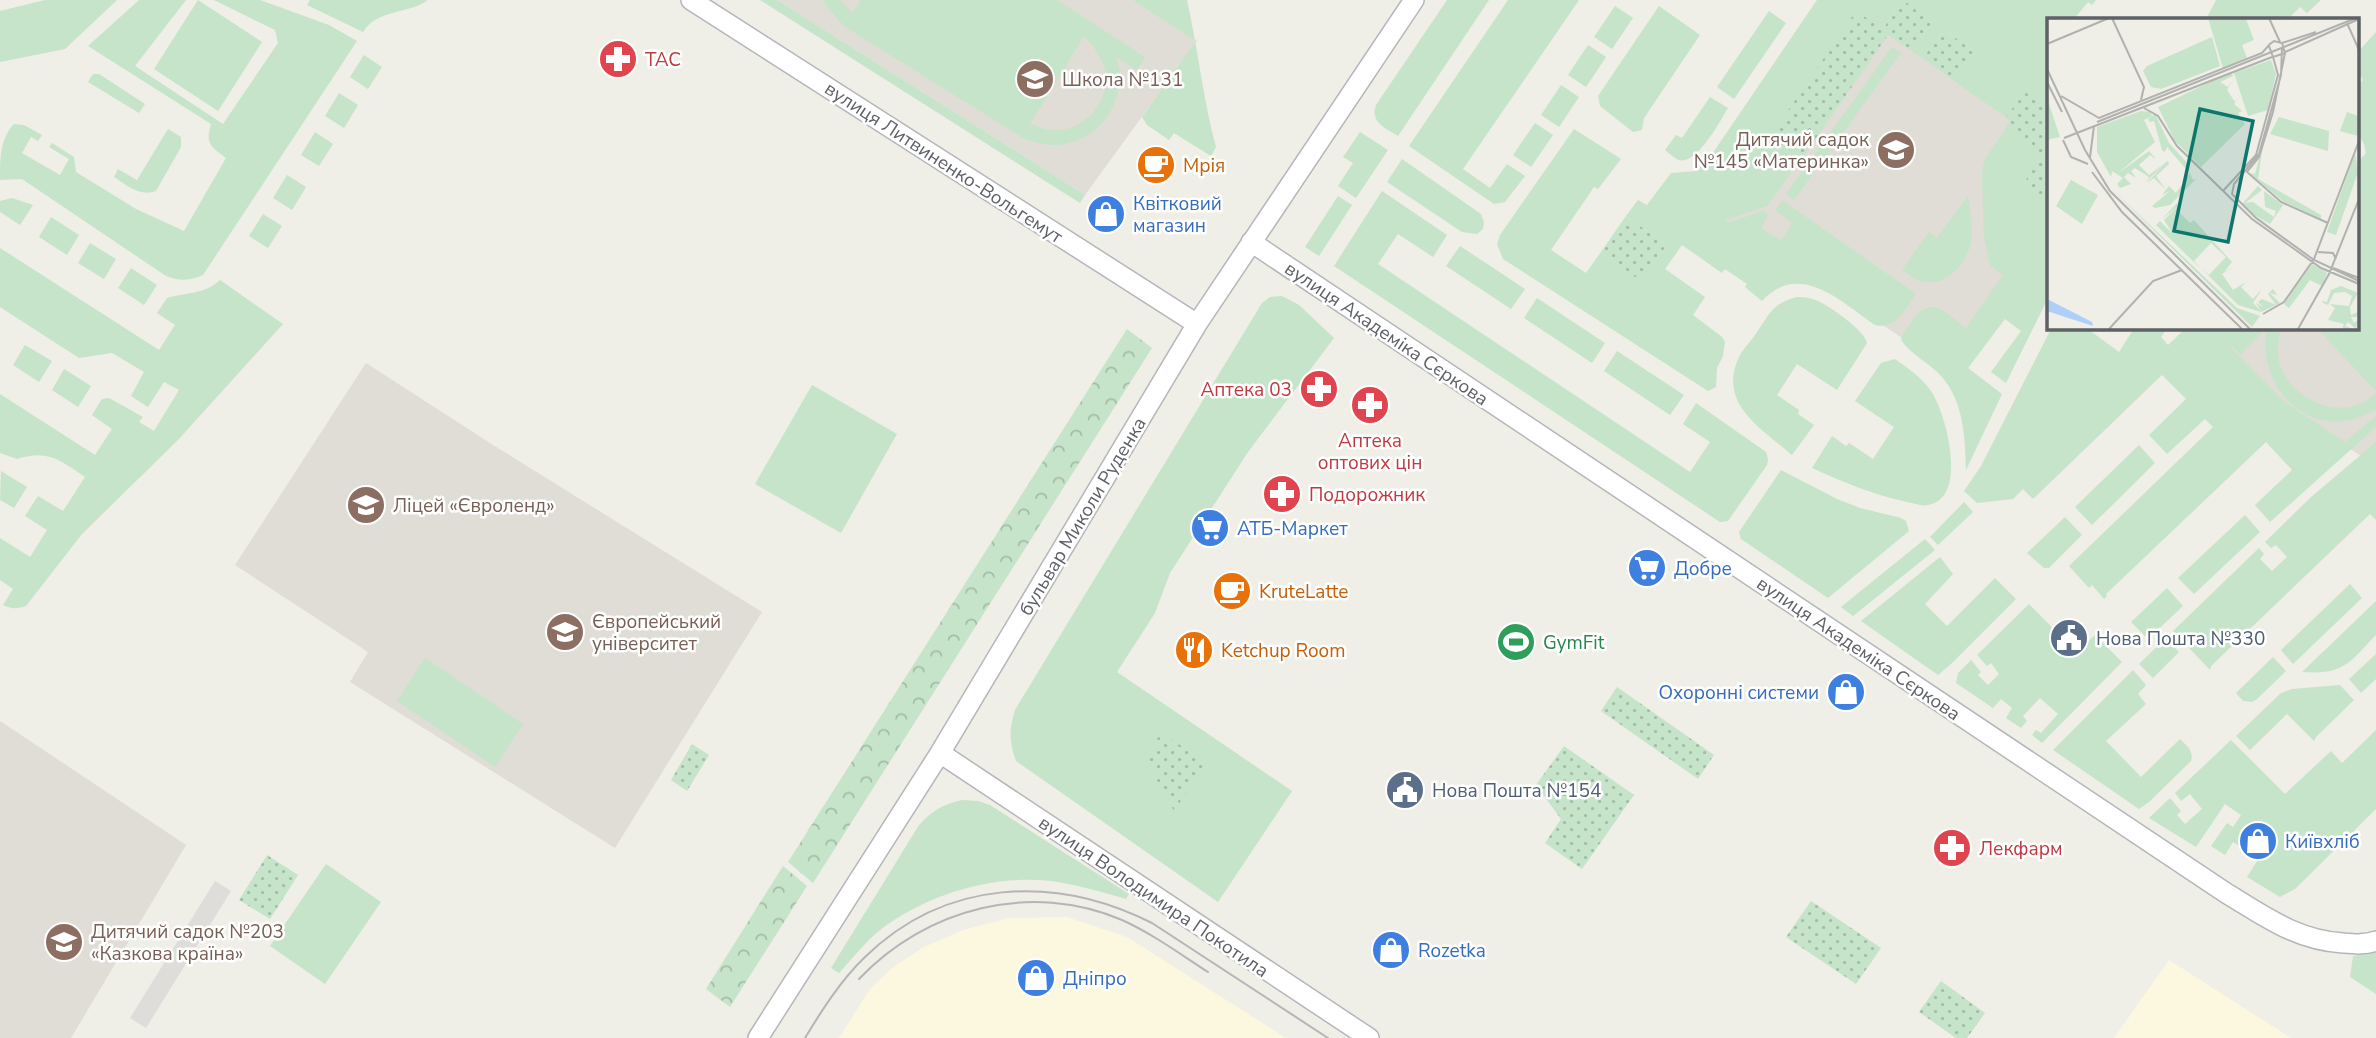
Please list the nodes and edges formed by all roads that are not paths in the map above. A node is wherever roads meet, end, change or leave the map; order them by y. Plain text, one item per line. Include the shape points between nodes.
1 (691, 0) edge
2 (1414, 0) edge
3 (1251, 242) junction
4 (1197, 324) junction
5 (940, 753) junction
6 (2376, 941) edge
7 (758, 1038) edge
8 (1369, 1038) edge

1 - 4 street, вулиця Литвиненко-Вольгемут
2 - 3 street, бульвар Миколи Руденка
3 - 4 street, бульвар Миколи Руденка
3 - 6 street, вулиця Академіка Сєркова via 2226,893 2291,932 2321,942 2366,945
4 - 5 street, бульвар Миколи Руденка
5 - 7 street, бульвар Миколи Руденка
5 - 8 street, вулиця Володимира Покотила

